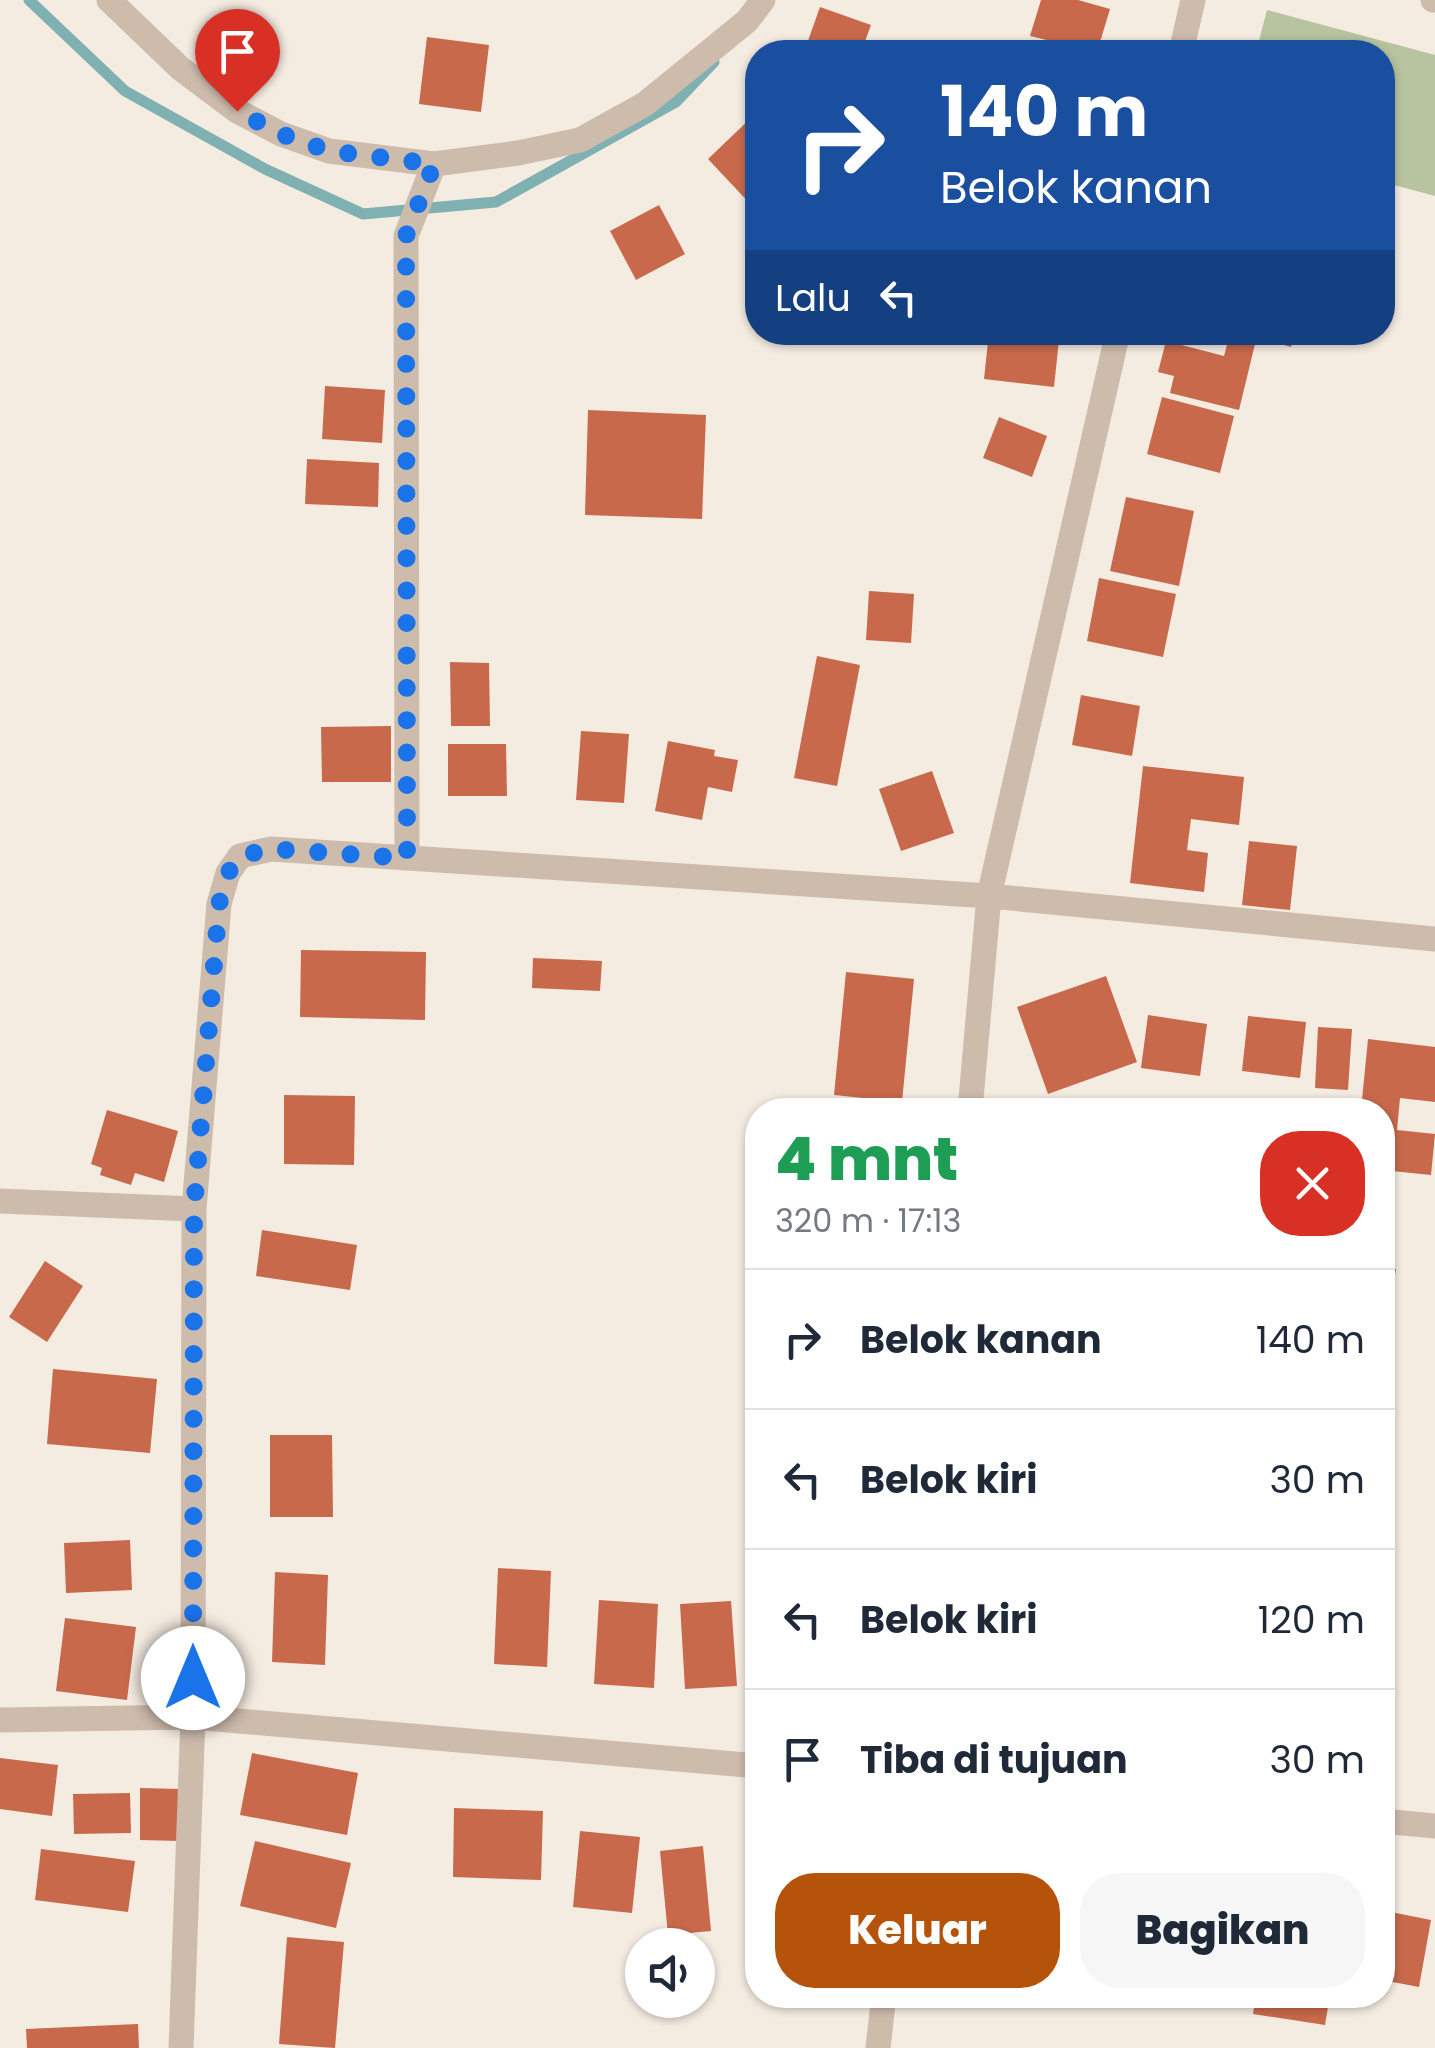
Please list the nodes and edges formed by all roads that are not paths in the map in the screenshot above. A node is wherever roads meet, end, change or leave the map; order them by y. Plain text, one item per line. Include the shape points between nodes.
1 (109, 0) edge
2 (763, 0) edge
3 (1193, 0) edge
4 (1185, 40) edge
5 (434, 164) junction
6 (1115, 345) edge
7 (407, 858) junction
8 (989, 896) junction
9 (1435, 940) edge
10 (971, 1098) edge
11 (0, 1201) edge
12 (194, 1209) junction
13 (193, 1717) junction
14 (0, 1720) edge
15 (745, 1765) edge
16 (1395, 1822) edge
17 (1435, 1826) edge
18 (883, 2008) edge
19 (180, 2048) edge
20 (878, 2048) edge

1 - 5 street via 180,68 281,134 329,151
2 - 5 street via 747,21 645,104 580,140
3 - 4 street
5 - 7 street via 406,236
6 - 8 street
7 - 8 street
7 - 12 street via 271,849 240,856 228,873 219,904
8 - 9 street
8 - 10 street
11 - 12 street
12 - 13 street
13 - 14 street
13 - 15 street
13 - 19 street
16 - 17 street
18 - 20 street

